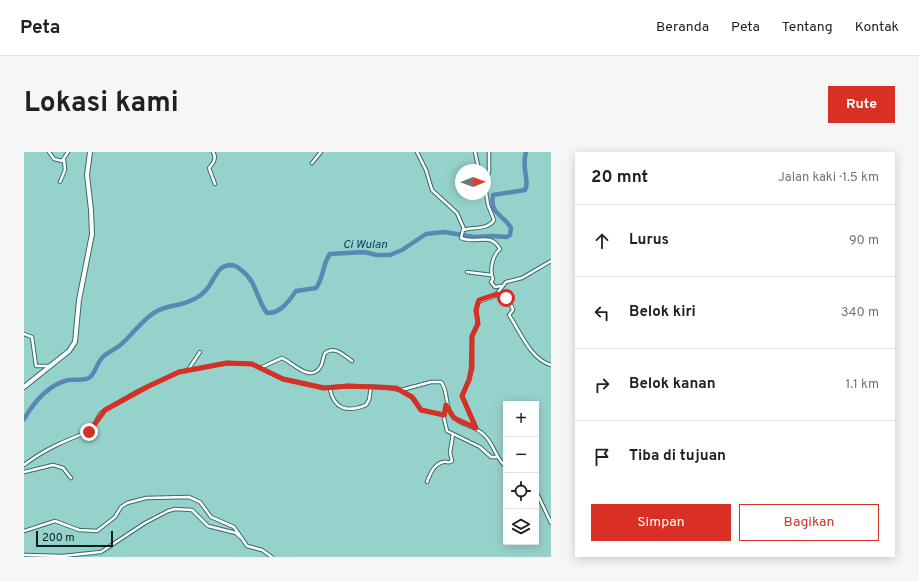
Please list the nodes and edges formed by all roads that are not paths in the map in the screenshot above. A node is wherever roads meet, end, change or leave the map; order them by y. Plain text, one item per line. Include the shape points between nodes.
1 (49, 152) edge
2 (68, 152) edge
3 (90, 152) edge
4 (213, 152) edge
5 (321, 152) edge
6 (416, 152) edge
7 (475, 152) edge
8 (489, 152) edge
9 (64, 160) junction
10 (312, 163) dead end
11 (478, 164) edge
12 (489, 164) edge
13 (60, 182) dead end
14 (215, 184) dead end
15 (487, 200) edge
16 (463, 230) junction
17 (551, 262) edge
18 (467, 272) dead end
19 (491, 275) junction
20 (501, 286) junction
21 (497, 294) junction
22 (24, 334) edge
23 (200, 352) dead end
24 (352, 361) dead end
25 (551, 365) edge
26 (52, 366) junction
27 (260, 368) junction
28 (188, 370) junction
29 (371, 386) junction
30 (24, 387) edge
31 (330, 389) junction
32 (401, 390) junction
33 (446, 405) junction
34 (444, 415) junction
35 (476, 428) junction
36 (453, 434) junction
37 (497, 457) junction
38 (503, 464) edge
39 (24, 466) edge
40 (24, 472) edge
41 (71, 478) dead end
42 (427, 482) dead end
43 (539, 497) edge
44 (551, 523) edge
45 (24, 531) edge
46 (241, 538) junction
47 (24, 555) edge
48 (272, 557) edge

1 - 9 street via 54,159
2 - 9 street
3 - 26 main road via 87,175 92,228 78,308 75,342
4 - 14 street via 213,164 209,168
5 - 10 street
6 - 16 street via 426,170 432,190 457,213
7 - 11 street
8 - 12 street
9 - 13 street via 65,170
15 - 16 street via 494,220 492,225
16 - 19 street via 462,239 490,239 500,248 494,254
17 - 20 street
18 - 19 street
19 - 20 street via 491,284
20 - 21 street
21 - 25 street via 506,298 512,306 509,315 519,334 543,362
21 - 35 street via 481,299 477,303 478,322 472,336 472,368 462,396
22 - 26 street via 32,337 36,366
23 - 28 street
24 - 27 street via 333,350 325,353 321,366 315,371 301,371 282,358
26 - 30 main road
27 - 28 street via 252,364 227,363
27 - 31 street via 283,379
28 - 39 street via 149,386 105,410 91,431 47,449
29 - 31 street
29 - 31 street via 366,405 346,408 335,404
29 - 32 street
32 - 33 street via 441,382 444,386
32 - 34 street via 414,399 421,410
33 - 34 street
33 - 35 street via 454,418
34 - 36 street via 445,428
35 - 37 street via 487,438
36 - 37 street via 480,447 491,457
36 - 42 street via 450,454 452,461 442,462 436,467
37 - 38 street
40 - 41 street via 53,465 63,468
43 - 44 street
45 - 46 street via 55,521 79,530 97,531 115,517 127,503 146,498 189,497 200,502 211,517 234,527
46 - 47 street via 236,533 208,526 192,510 176,509 145,523 101,552 63,556
46 - 48 street via 247,546 262,550

